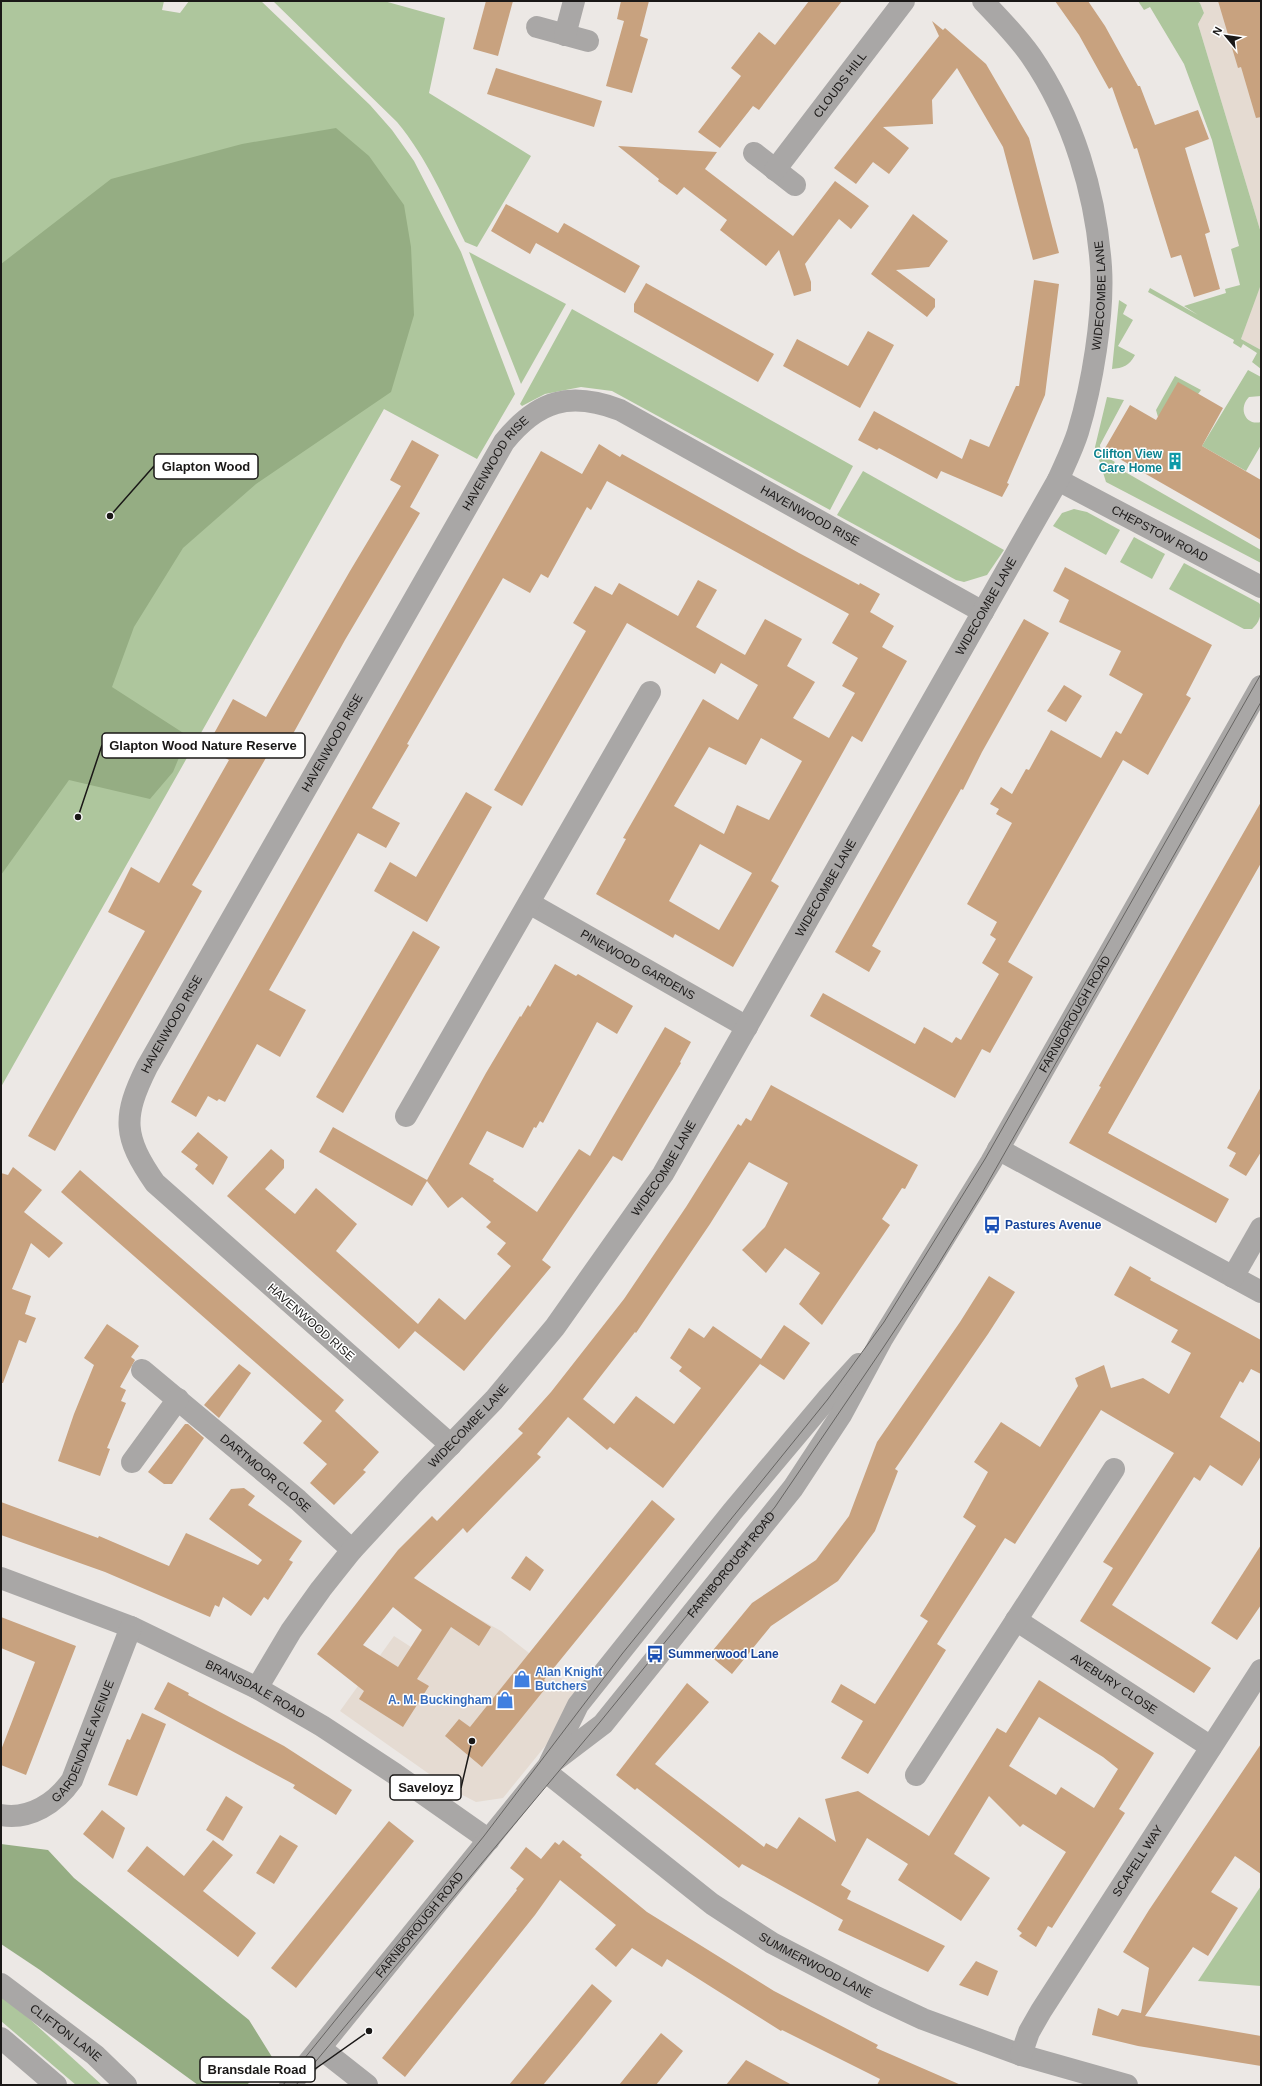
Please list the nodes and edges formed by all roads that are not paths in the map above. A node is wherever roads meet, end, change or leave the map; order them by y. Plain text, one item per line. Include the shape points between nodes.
1 (574, 1) edge
2 (904, 1) edge
3 (983, 1) edge
4 (537, 27) dead end
5 (565, 35) junction
6 (588, 41) dead end
7 (754, 153) dead end
8 (776, 170) junction
9 (795, 185) dead end
10 (1058, 480) junction
11 (1261, 587) edge
12 (983, 612) junction
13 (1261, 686) edge
14 (650, 692) dead end
15 (529, 903) junction
16 (747, 1027) junction
17 (406, 1116) dead end
18 (998, 1149) junction
19 (1261, 1228) edge
20 (1233, 1277) junction
21 (1261, 1292) edge
22 (882, 1339) junction
23 (142, 1370) dead end
24 (178, 1399) junction
25 (451, 1445) junction
26 (132, 1462) dead end
27 (1114, 1469) dead end
28 (352, 1550) junction
29 (1, 1578) edge
30 (1016, 1620) junction
31 (131, 1627) junction
32 (1261, 1670) edge
33 (257, 1688) junction
34 (1211, 1747) junction
35 (547, 1768) junction
36 (916, 1775) dead end
37 (1, 1815) edge
38 (489, 1840) junction
39 (1, 1984) edge
40 (1, 2038) edge
41 (320, 2048) junction
42 (1021, 2055) junction
43 (56, 2085) edge
44 (126, 2085) edge
45 (290, 2085) edge
46 (368, 2085) edge
47 (1127, 2085) edge

1 - 5 street
2 - 8 street, CLOUDS HILL
3 - 10 street, WIDECOMBE LANE via 1031,56 1067,122 1081,161 1096,234 1101,268 1099,323 1078,432
4 - 5 street
5 - 6 street
7 - 8 street
8 - 9 street
10 - 11 street, CHEPSTOW ROAD
10 - 12 street, WIDECOMBE LANE
12 - 16 street, WIDECOMBE LANE
12 - 25 street, HAVENWOOD RISE via 606,404 578,399 558,403 534,413 517,426 504,442 147,1067 129,1110 130,1135 138,1159 155,1183
13 - 18 street, FARNBOROUGH ROAD
14 - 15 street
15 - 16 street, PINEWOOD GARDENS
15 - 17 street
16 - 25 street, WIDECOMBE LANE via 663,1174 606,1255 545,1339 494,1400
18 - 20 street
18 - 22 street, FARNBOROUGH ROAD
19 - 20 street
20 - 21 street
22 - 35 street, FARNBOROUGH ROAD via 751,1489 578,1705
22 - 35 street, FARNBOROUGH ROAD via 841,1415 793,1488 759,1532 603,1724
23 - 24 street, DARTMOOR CLOSE
24 - 26 street
24 - 28 street, DARTMOOR CLOSE via 298,1500
25 - 28 street, WIDECOMBE LANE
27 - 30 street
28 - 33 street, WIDECOMBE LANE via 291,1631
29 - 31 street, BRANSDALE ROAD
30 - 34 street, AVEBURY CLOSE
30 - 36 street
31 - 33 street, BRANSDALE ROAD
31 - 37 street, GARDENDALE AVENUE via 72,1780 63,1793 37,1811 14,1817
32 - 34 street, SCAFELL WAY
33 - 38 street, BRANSDALE ROAD via 322,1726
34 - 42 street, SCAFELL WAY via 1041,2011 1029,2032
35 - 38 street, FARNBOROUGH ROAD
35 - 42 street, SUMMERWOOD LANE via 712,1904 772,1943 923,2019
38 - 41 street, FARNBOROUGH ROAD
39 - 44 street, CLIFTON LANE via 95,2055
40 - 43 street
41 - 45 street, FARNBOROUGH ROAD
41 - 46 street
42 - 47 street, SUMMERWOOD LANE

